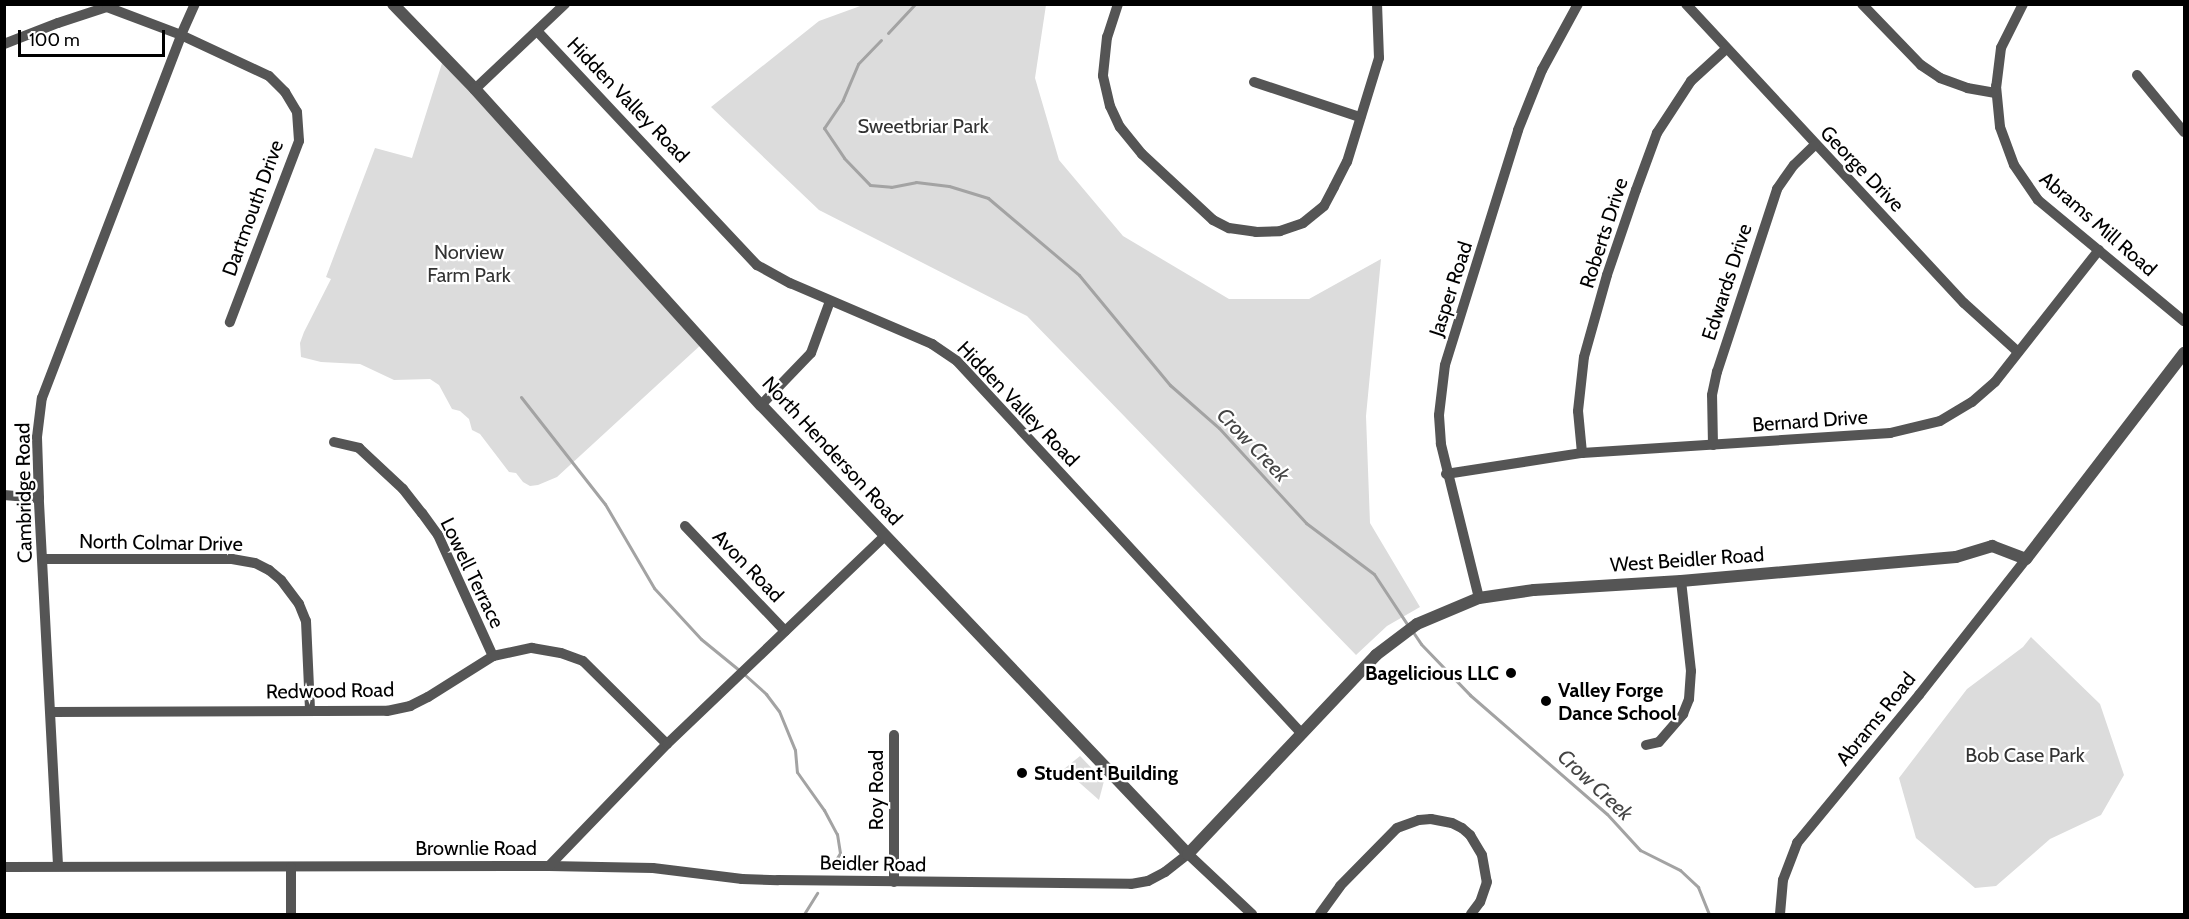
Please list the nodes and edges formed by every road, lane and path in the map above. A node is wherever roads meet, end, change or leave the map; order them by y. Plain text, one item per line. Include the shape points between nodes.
1 (195, 4) edge
2 (393, 4) edge
3 (565, 4) edge
4 (1118, 4) edge
5 (1377, 4) edge
6 (1578, 4) edge
7 (1686, 4) edge
8 (1862, 4) edge
9 (2023, 4) edge
10 (538, 32) junction
11 (181, 35) junction
12 (4, 45) edge
13 (1726, 49) junction
14 (2137, 75) dead end
15 (1254, 82) dead end
16 (475, 89) junction
17 (1996, 93) junction
18 (1360, 117) junction
19 (2184, 132) edge
20 (1815, 145) junction
21 (2099, 250) junction
22 (831, 301) junction
23 (2184, 321) edge
24 (230, 322) dead end
25 (2018, 352) junction
26 (2184, 353) edge
27 (761, 405) junction
28 (334, 442) dead end
29 (1713, 445) junction
30 (1582, 453) junction
31 (1446, 474) junction
32 (4, 495) edge
33 (39, 498) junction
34 (685, 526) dead end
35 (885, 536) junction
36 (43, 559) junction
37 (2026, 559) junction
38 (1681, 581) junction
39 (1479, 598) junction
40 (785, 631) junction
41 (493, 656) junction
42 (310, 709) junction
43 (52, 712) junction
44 (1302, 734) junction
45 (894, 735) dead end
46 (667, 744) junction
47 (1646, 745) dead end
48 (1188, 854) junction
49 (58, 865) junction
50 (549, 866) junction
51 (4, 867) edge
52 (291, 867) junction
53 (894, 882) junction
54 (291, 915) edge
55 (1252, 915) edge
56 (1320, 915) edge
57 (1471, 915) edge
58 (1780, 915) edge

1 - 11 street, Cambridge Road
2 - 16 street, North Henderson Road
3 - 10 street
4 - 18 street via 1107,37 1103,76 1110,106 1142,154 1213,220 1229,228 1280,231 1303,223 1324,206 1347,162
5 - 18 street via 1379,58
6 - 31 street, Jasper Road via 1542,70 1518,130 1445,365 1439,415
7 - 13 street, George Drive
8 - 17 street via 1912,58 1940,78
9 - 17 street, Abrams Mill Road via 2001,48
10 - 16 street
10 - 22 street, Hidden Valley Road via 749,257 772,275
11 - 12 street, Dartmouth Drive via 107,7
11 - 24 street, Dartmouth Drive via 269,76 297,112 298,141
11 - 33 street, Cambridge Road via 42,398 37,437
13 - 20 street, George Drive
13 - 30 street, Roberts Drive via 1691,81 1657,133 1638,186 1584,357 1578,411
14 - 19 street
15 - 18 street
16 - 27 street, North Henderson Road
17 - 21 street, Abrams Mill Road via 2006,150 2023,182 2038,200
20 - 25 street, George Drive via 1964,303
20 - 29 street, Edwards Drive via 1777,189 1717,372 1711,411
21 - 23 street, Abrams Mill Road
21 - 25 street, Bernard Drive
22 - 27 street via 811,353
22 - 44 street, Hidden Valley Road via 932,344 957,361
25 - 29 street, Bernard Drive via 1995,382 1972,402 1944,420 1915,429
26 - 37 street
27 - 35 street, North Henderson Road
28 - 41 street, Lowell Terrace via 359,448 423,513 438,535
29 - 30 street, Bernard Drive
30 - 31 street, Bernard Drive
31 - 39 street, Jasper Road
32 - 33 street
33 - 36 street, Cambridge Road
34 - 40 street, Avon Road
35 - 40 street, Brownlie Road
35 - 48 street, North Henderson Road
36 - 42 street, North Colmar Drive via 230,559 269,570 294,597 306,621
36 - 43 street, Cambridge Road
37 - 38 street, West Beidler Road via 1992,546 1956,557
37 - 58 street, Abrams Road via 1797,843 1783,880
38 - 39 street, West Beidler Road
38 - 47 street via 1691,671 1689,699 1683,714 1659,742
39 - 44 street, West Beidler Road via 1403,633 1376,655
40 - 46 street, Brownlie Road
41 - 42 street, Redwood Road via 410,706 387,711
41 - 46 street, Redwood Road via 532,648 561,652 583,661
42 - 43 street, Redwood Road
43 - 49 street, Cambridge Road
44 - 48 street, West Beidler Road
45 - 53 street, Roy Road
46 - 50 street, Brownlie Road
48 - 53 street, Beidler Road via 1165,873 1131,884
48 - 55 street, North Henderson Road
49 - 51 street, Brownlie Road
49 - 52 street, Brownlie Road
50 - 52 street, Brownlie Road
50 - 53 street, Beidler Road via 653,868 742,879
52 - 54 street
56 - 57 street via 1340,886 1397,828 1431,819 1462,828 1482,855 1486,882

